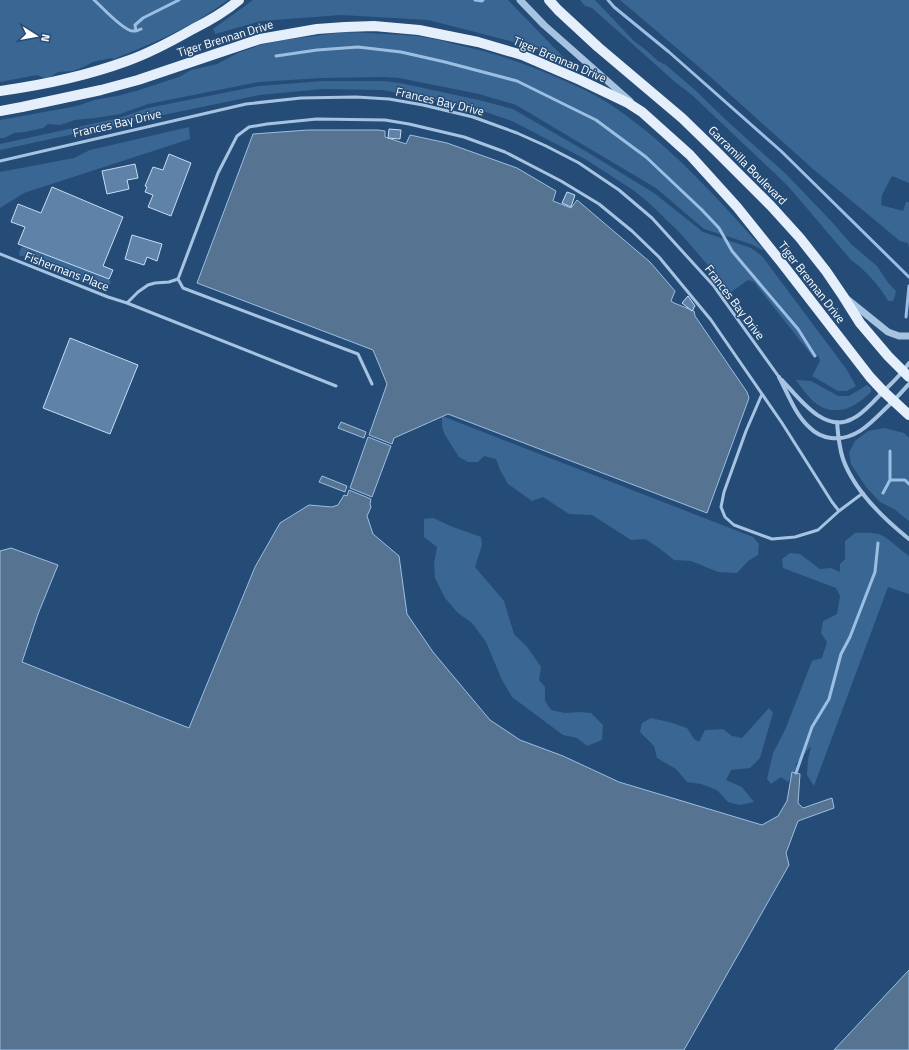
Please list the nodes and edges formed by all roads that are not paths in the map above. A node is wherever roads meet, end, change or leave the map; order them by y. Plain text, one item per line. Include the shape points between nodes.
1 (239, 0) edge
2 (520, 0) edge
3 (548, 0) edge
4 (0, 91) edge
5 (0, 111) edge
6 (642, 112) junction
7 (0, 161) edge
8 (0, 254) edge
9 (178, 279) junction
10 (843, 296) junction
11 (128, 303) junction
12 (909, 336) edge
13 (909, 363) edge
14 (906, 375) edge
15 (779, 377) junction
16 (372, 384) dead end
17 (909, 384) edge
18 (336, 386) dead end
19 (883, 392) junction
20 (762, 394) junction
21 (894, 401) junction
22 (909, 415) edge
23 (837, 422) junction
24 (839, 438) junction
25 (863, 493) junction
26 (839, 511) junction
27 (909, 539) edge

1 - 4 main road, Tiger Brennan Drive via 178,38 127,61 58,81
2 - 6 street via 544,25
3 - 10 main road, Garramilla Boulevard via 598,47 682,118 771,206 800,238
5 - 6 main road, Tiger Brennan Drive via 60,100 138,80 260,39 317,29 374,26 440,34 522,55 611,94
6 - 19 main road, Tiger Brennan Drive via 690,155 737,207
7 - 15 lane, Frances Bay Drive via 246,104 301,98 389,99 473,117 517,133 579,163 652,218 712,285
8 - 11 lane, Fishermans Place
9 - 11 lane via 148,285
9 - 16 lane via 183,288 358,354
9 - 20 lane via 218,173 237,136 249,127 317,119 385,120 409,124 464,137 505,152 599,204 659,256 711,320
10 - 12 street via 888,332
10 - 14 main road, Garramilla Boulevard via 860,322
11 - 18 lane, Fishermans Place
13 - 14 street
14 - 19 street
15 - 23 street, Frances Bay Drive via 814,413 826,420
15 - 24 street, Frances Bay Drive via 809,428 823,436
17 - 21 street
19 - 21 main road, Tiger Brennan Drive
19 - 23 street via 853,419
20 - 26 lane
20 - 26 lane via 724,492 721,507 726,517 734,525 772,539 795,537 818,530
21 - 22 main road, Tiger Brennan Drive
21 - 24 street via 863,429
23 - 24 street
24 - 25 street via 845,465
25 - 26 lane
25 - 27 street via 881,515

